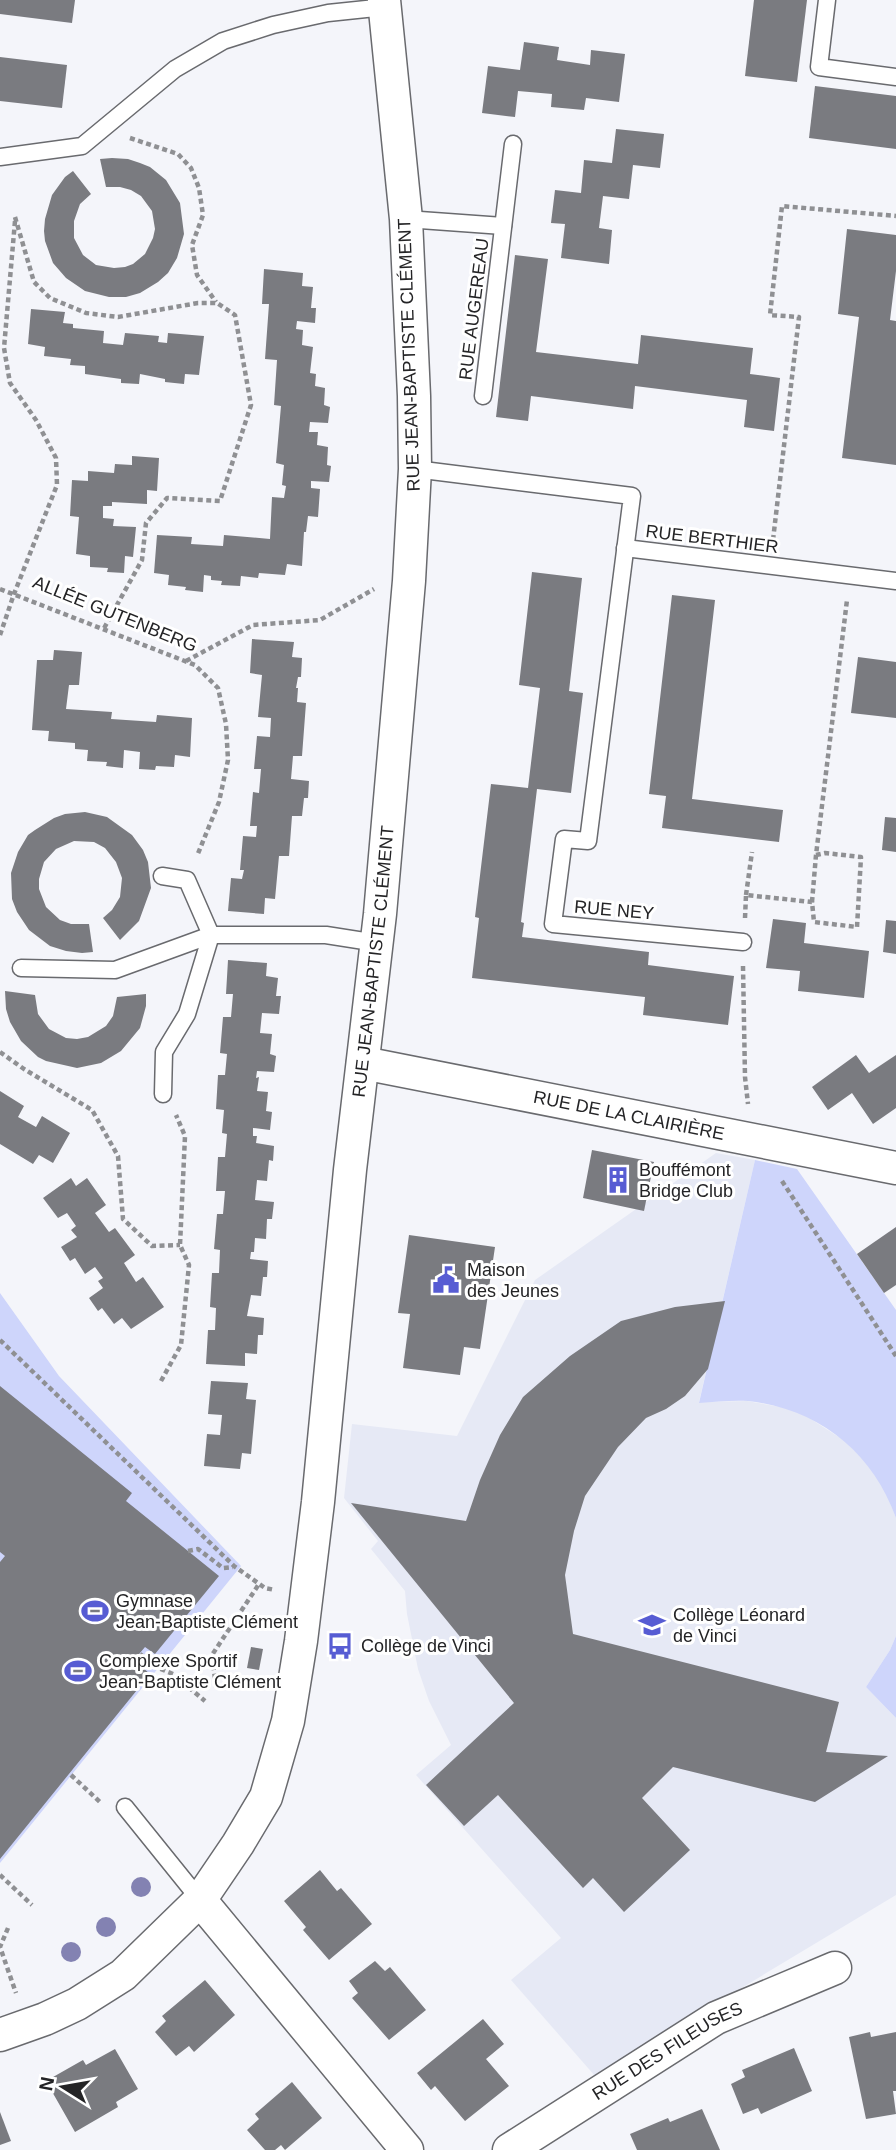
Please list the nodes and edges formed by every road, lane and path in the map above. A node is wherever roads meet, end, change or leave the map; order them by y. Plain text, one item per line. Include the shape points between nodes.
1 (827, 0) edge
2 (384, 4) edge
3 (896, 77) edge
4 (109, 124) junction
5 (513, 144) dead end
6 (0, 157) edge
7 (896, 216) edge
8 (406, 219) junction
9 (503, 226) junction
10 (216, 303) junction
11 (483, 396) dead end
12 (415, 469) junction
13 (625, 548) junction
14 (770, 565) junction
15 (850, 575) junction
16 (409, 581) junction
17 (896, 581) edge
18 (0, 589) edge
19 (13, 594) junction
20 (103, 630) junction
21 (0, 635) edge
22 (186, 661) junction
23 (752, 852) dead end
24 (816, 855) junction
25 (162, 876) dead end
26 (187, 880) junction
27 (746, 895) junction
28 (812, 902) junction
29 (211, 935) junction
30 (743, 942) junction
31 (377, 943) junction
32 (21, 968) dead end
33 (0, 1052) edge
34 (363, 1063) junction
35 (163, 1094) joint
36 (756, 1140) junction
37 (896, 1168) edge
38 (180, 1245) junction
39 (0, 1340) edge
40 (896, 1356) edge
41 (161, 1381) dead end
42 (188, 1551) dead end
43 (233, 1566) junction
44 (259, 1584) junction
45 (306, 1597) junction
46 (140, 1654) dead end
47 (216, 1687) dead end
48 (205, 1701) dead end
49 (71, 1775) dead end
50 (125, 1807) dead end
51 (106, 1808) dead end
52 (0, 1875) edge
53 (200, 1900) junction
54 (32, 1905) dead end
55 (8, 1928) dead end
56 (835, 1968) dead end
57 (13, 2030) edge
58 (400, 2147) edge
59 (509, 2150) edge

1 - 3 lane via 819,67
2 - 4 lane via 273,24 223,41 175,69
2 - 8 street, RUE JEAN-BAPTISTE CLÉMENT
4 - 6 lane via 82,146
4 - 10 path via 133,141 178,153 191,169 200,188 203,215 191,245 197,275
5 - 9 lane, RUE AUGEREAU
7 - 14 path via 782,206 770,315 799,317
8 - 9 lane, RUE AUGEREAU
8 - 12 street, RUE JEAN-BAPTISTE CLÉMENT
9 - 11 lane, RUE AUGEREAU
10 - 19 path via 118,317 86,313 51,298 34,282 15,217 4,348 10,383 56,458 57,485
10 - 20 path via 235,315 251,405 220,501 166,498 146,523 142,560
12 - 13 lane, RUE BERTHIER via 632,496
12 - 16 street, RUE JEAN-BAPTISTE CLÉMENT
13 - 14 lane, RUE BERTHIER
13 - 30 lane, RUE NEY via 587,841 564,839 553,924
14 - 15 lane, RUE BERTHIER
15 - 17 lane, RUE BERTHIER
15 - 24 path
16 - 22 path via 390,579 320,620 253,625
16 - 31 street, RUE JEAN-BAPTISTE CLÉMENT
18 - 19 path, ALLÉE GUTENBERG
19 - 20 path, ALLÉE GUTENBERG
19 - 21 path
20 - 22 path, ALLÉE GUTENBERG
22 - 26 path, ALLÉE GUTENBERG via 218,688 228,760 219,802
23 - 27 path
24 - 28 path
24 - 28 path via 861,858 857,927 814,922
25 - 26 lane
26 - 29 lane
27 - 28 path
27 - 30 path
29 - 31 lane via 326,935
29 - 32 lane via 115,970
29 - 35 lane via 187,1014 164,1052
30 - 36 path via 745,1077
31 - 34 street, RUE JEAN-BAPTISTE CLÉMENT
33 - 38 path via 92,1110 118,1156 123,1219 152,1246
34 - 36 street, RUE DE LA CLAIRIÈRE
34 - 45 street, RUE JEAN-BAPTISTE CLÉMENT
35 - 38 path via 185,1136
36 - 37 street, RUE DE LA CLAIRIÈRE
36 - 40 path
38 - 41 path via 189,1265 181,1345
39 - 43 path
42 - 43 path via 198,1549 223,1568
43 - 44 path
44 - 45 path
44 - 47 path via 212,1655
45 - 53 street, RUE JEAN-BAPTISTE CLÉMENT via 288,1721 266,1797
46 - 48 path
49 - 51 path
50 - 53 lane
52 - 54 path
53 - 57 street, RUE JEAN-BAPTISTE CLÉMENT via 123,1975 77,2004
53 - 58 street
55 - 57 path via 1,1947
56 - 59 street, RUE DES FILEUSES via 716,2018

